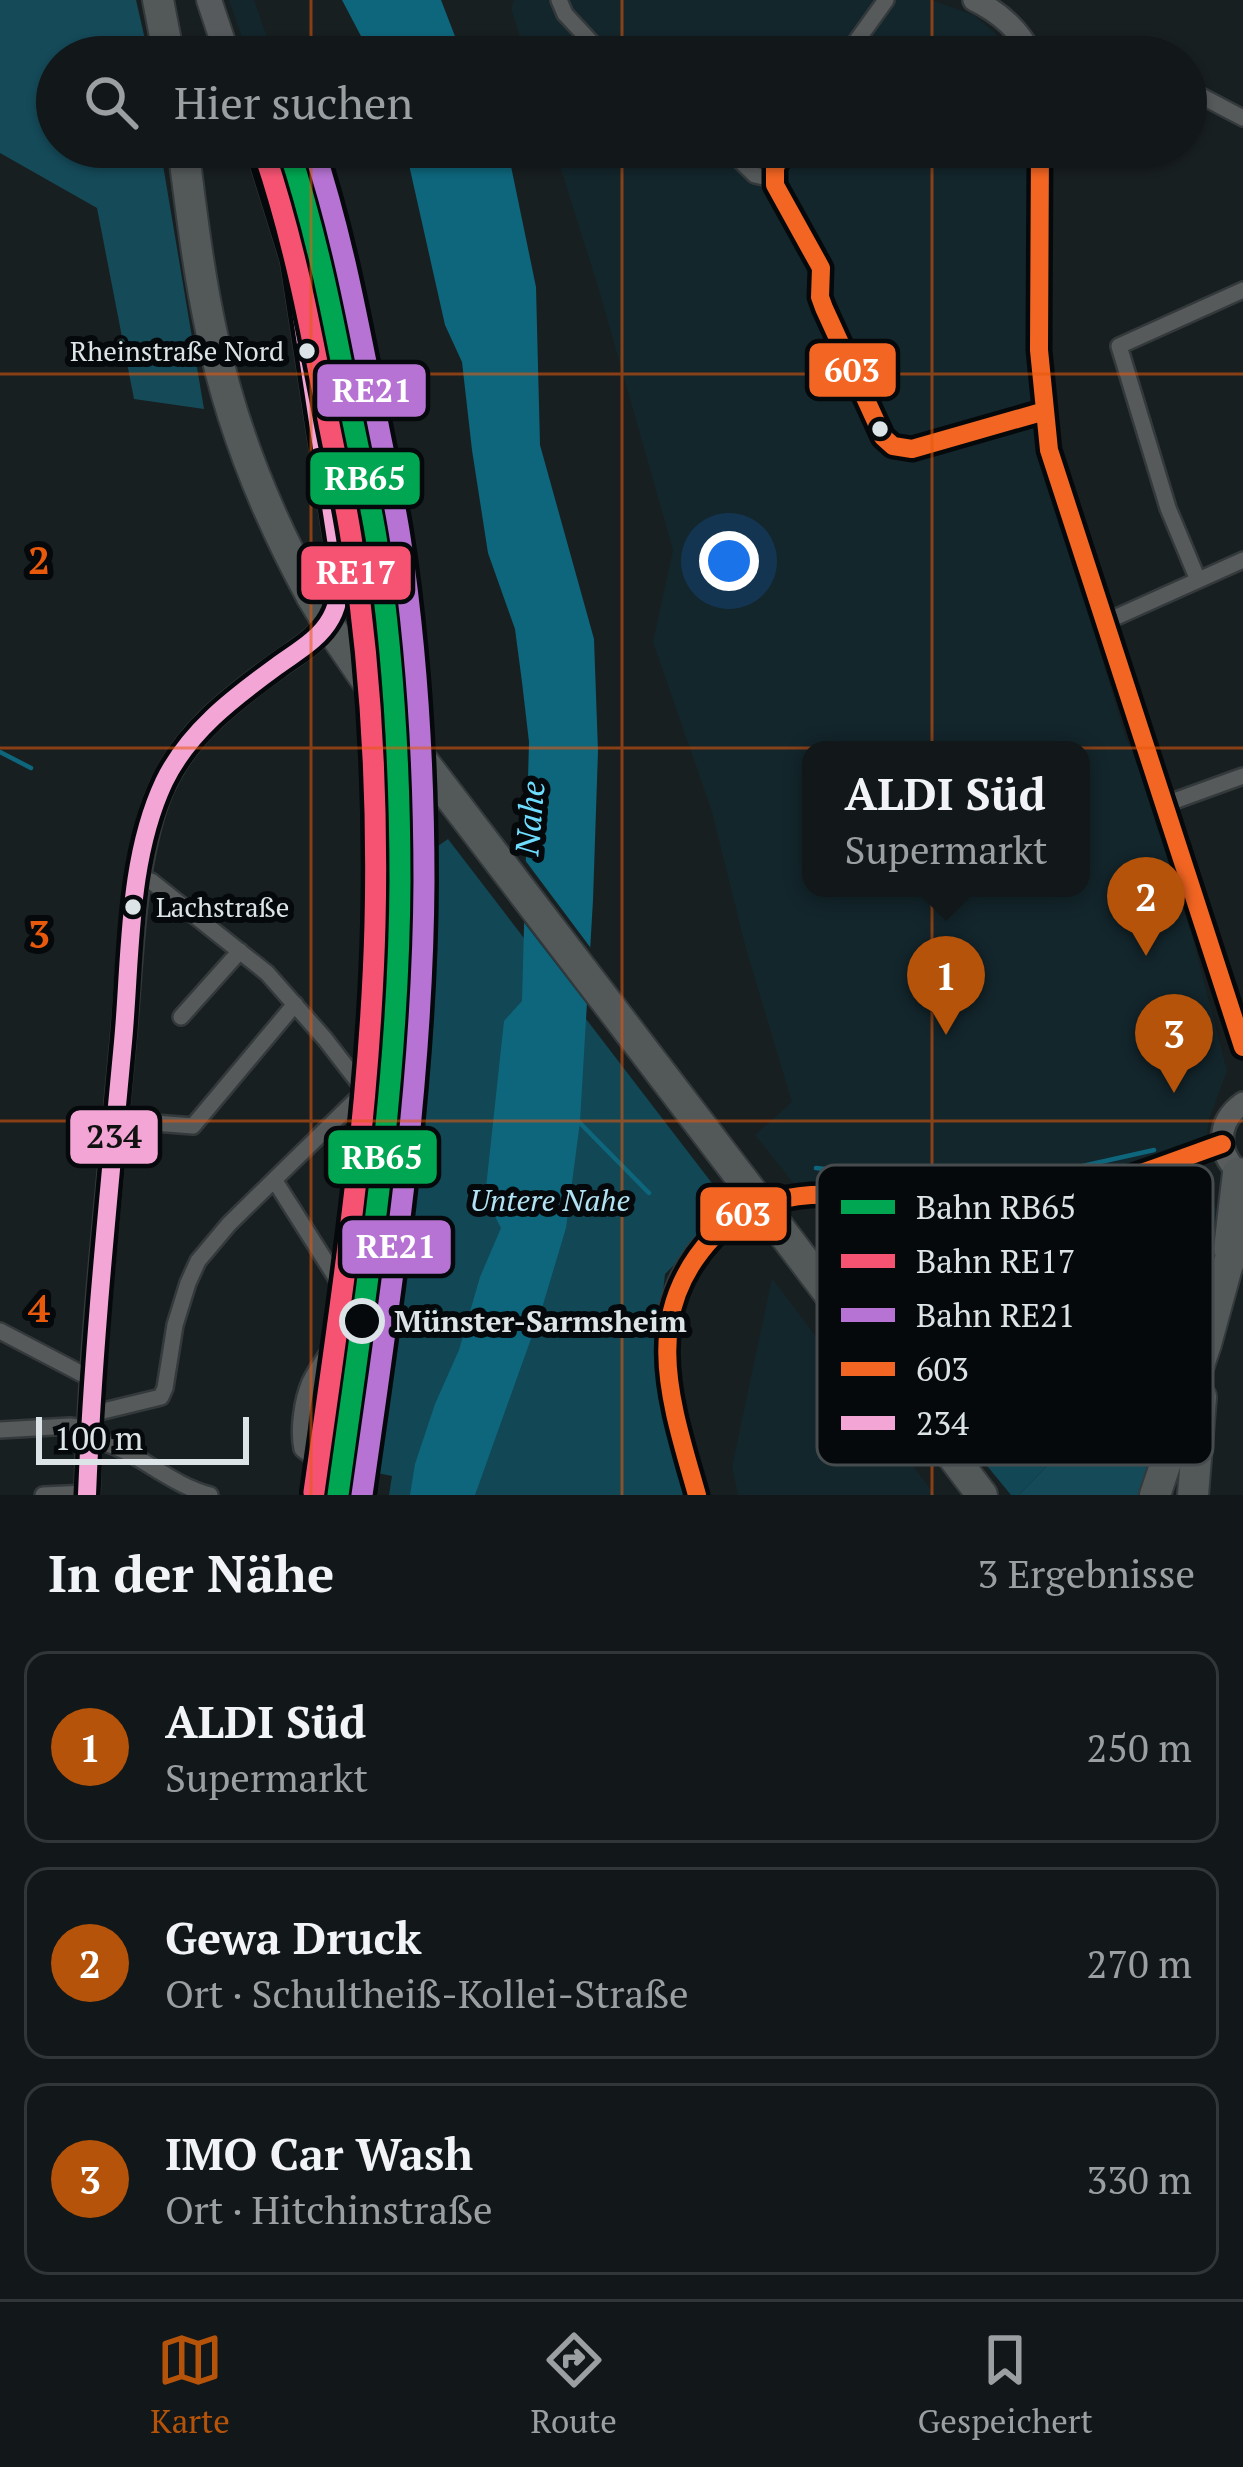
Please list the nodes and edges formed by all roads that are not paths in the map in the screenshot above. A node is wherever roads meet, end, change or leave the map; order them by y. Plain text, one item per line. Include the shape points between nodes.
1 (158, 0) edge
2 (209, 0) edge
3 (560, 0) edge
4 (886, 0) edge
5 (974, 0) edge
6 (165, 36) edge
7 (221, 36) edge
8 (585, 36) edge
9 (860, 36) edge
10 (1018, 36) edge
11 (1207, 99) edge
12 (1243, 118) edge
13 (186, 168) edge
14 (265, 168) edge
15 (748, 168) edge
16 (774, 168) edge
17 (1040, 168) edge
18 (773, 179) junction
19 (1243, 290) edge
20 (1045, 411) junction
21 (1243, 560) edge
22 (1198, 580) junction
23 (1103, 623) junction
24 (1243, 776) edge
25 (1162, 805) junction
26 (140, 877) junction
27 (239, 951) junction
28 (295, 1004) junction
29 (181, 1017) dead end
30 (1243, 1049) edge
31 (1243, 1103) edge
32 (116, 1120) junction
33 (1222, 1144) junction
34 (1160, 1165) edge
35 (1240, 1175) edge
36 (275, 1181) junction
37 (817, 1196) edge
38 (1243, 1227) edge
39 (1227, 1267) junction
40 (817, 1278) edge
41 (1214, 1311) joint
42 (1213, 1315) edge
43 (0, 1331) edge
44 (93, 1376) junction
45 (90, 1427) junction
46 (0, 1430) edge
47 (959, 1465) edge
48 (1165, 1465) edge
49 (1196, 1465) edge
50 (177, 1490) edge
51 (87, 1494) edge
52 (43, 1495) edge
53 (210, 1495) edge
54 (323, 1495) edge
55 (697, 1495) edge
56 (982, 1495) edge
57 (1155, 1495) edge
58 (1193, 1495) edge

1 - 6 highway
2 - 7 main road
3 - 8 street
4 - 9 street
5 - 10 main road
11 - 12 street
13 - 40 highway, bridge via 222,376 262,494 312,597 412,747
14 - 26 main road via 305,333 340,566 338,603 313,640 208,720 172,766 151,815
15 - 18 street
16 - 18 street
17 - 20 main road
18 - 20 street via 821,268 824,308 893,446 912,449
19 - 22 street via 1119,346
20 - 23 main road via 1048,450
21 - 22 street
22 - 23 street
23 - 25 main road
24 - 25 street
25 - 30 main road
26 - 27 street
26 - 32 main road
27 - 28 street
27 - 29 street
28 - 32 street via 193,1126
28 - 36 street via 365,1091
31 - 33 main road via 1227,1118
32 - 44 main road
33 - 34 main road
33 - 35 main road
35 - 39 highway
36 - 45 street via 198,1262 161,1397
36 - 54 street via 349,1305 340,1338 311,1381 300,1439 324,1478
37 - 55 main road via 757,1208 715,1234 684,1273 666,1343
38 - 39 highway
39 - 41 highway
41 - 42 highway
43 - 44 street
44 - 45 main road
45 - 46 street
45 - 50 street
45 - 51 main road
47 - 56 highway
48 - 57 highway
49 - 58 highway
50 - 53 street
51 - 52 street

